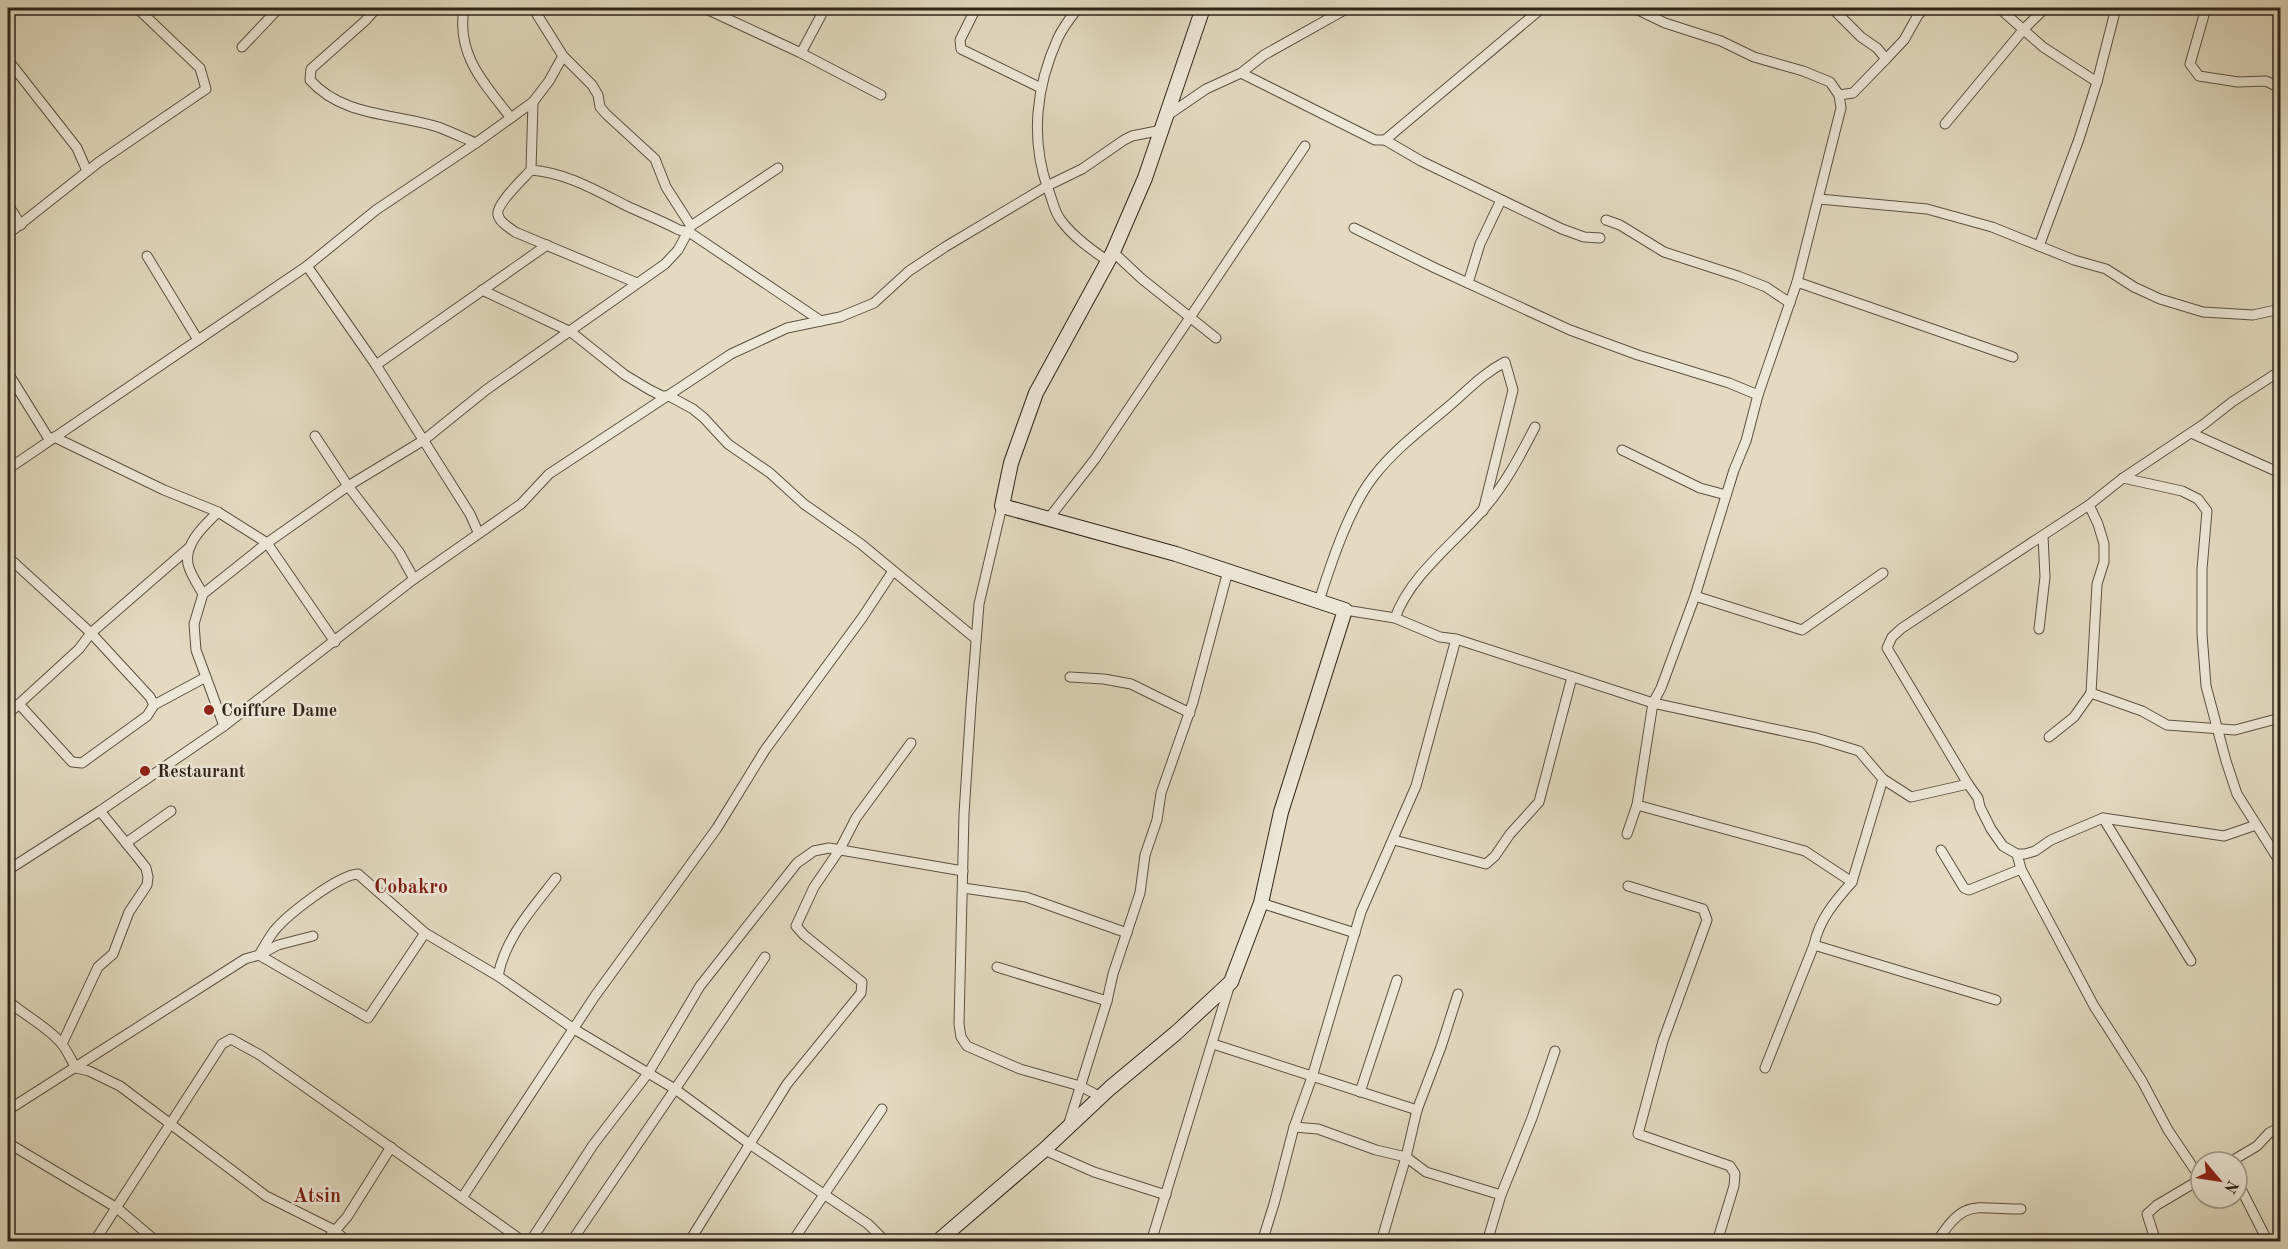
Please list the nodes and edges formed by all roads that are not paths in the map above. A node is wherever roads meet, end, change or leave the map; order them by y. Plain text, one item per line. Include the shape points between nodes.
1 (139, 8) edge
2 (279, 8) edge
3 (373, 8) edge
4 (464, 8) edge
5 (533, 8) edge
6 (705, 8) edge
7 (825, 8) edge
8 (976, 8) edge
9 (1078, 8) edge
10 (1203, 8) edge
11 (1348, 8) edge
12 (1542, 8) edge
13 (1634, 8) edge
14 (1832, 8) edge
15 (1925, 8) edge
16 (1999, 8) edge
17 (2045, 8) edge
18 (2116, 8) edge
19 (2206, 8) edge
20 (2024, 29) junction
21 (242, 48) dead end
22 (801, 53) junction
23 (562, 56) junction
24 (1886, 59) junction
25 (8, 60) edge
26 (1240, 73) junction
27 (2097, 82) junction
28 (1041, 88) junction
29 (2280, 88) edge
30 (1839, 94) junction
31 (880, 95) dead end
32 (533, 102) junction
33 (1168, 115) junction
34 (512, 118) junction
35 (1944, 124) dead end
36 (1162, 130) junction
37 (1385, 140) junction
38 (476, 143) junction
39 (1305, 146) dead end
40 (778, 168) dead end
41 (531, 170) junction
42 (87, 171) junction
43 (1047, 186) junction
44 (1819, 199) junction
45 (1501, 200) junction
46 (8, 205) edge
47 (1606, 220) dead end
48 (21, 225) junction
49 (1354, 228) dead end
50 (690, 229) junction
51 (8, 234) edge
52 (1600, 238) dead end
53 (547, 245) junction
54 (2039, 246) junction
55 (147, 256) dead end
56 (1110, 256) junction
57 (307, 266) junction
58 (1797, 282) junction
59 (638, 283) junction
60 (1468, 283) junction
61 (482, 290) junction
62 (1790, 303) junction
63 (2280, 309) edge
64 (1189, 316) junction
65 (820, 321) junction
66 (571, 332) junction
67 (1216, 338) dead end
68 (198, 340) junction
69 (2013, 357) dead end
70 (376, 365) junction
71 (2280, 371) edge
72 (8, 373) edge
73 (1758, 395) junction
74 (669, 396) junction
75 (1535, 427) dead end
76 (2191, 433) junction
77 (315, 436) dead end
78 (51, 438) junction
79 (424, 440) junction
80 (1622, 450) dead end
81 (8, 469) edge
82 (2280, 473) edge
83 (2123, 478) junction
84 (348, 486) junction
85 (1726, 495) junction
86 (2089, 505) junction
87 (1002, 506) junction
88 (1483, 511) junction
89 (218, 512) junction
90 (1049, 518) junction
91 (478, 532) junction
92 (2043, 536) junction
93 (267, 543) junction
94 (190, 547) junction
95 (8, 557) edge
96 (892, 571) junction
97 (1228, 571) junction
98 (1883, 573) dead end
99 (414, 579) junction
100 (203, 594) junction
101 (1695, 596) junction
102 (1319, 601) junction
103 (1345, 610) junction
104 (1395, 618) junction
105 (2039, 629) dead end
106 (91, 633) junction
107 (976, 639) junction
108 (1456, 639) junction
109 (335, 642) junction
110 (206, 676) junction
111 (1070, 677) dead end
112 (1572, 677) junction
113 (2091, 693) junction
114 (1653, 703) junction
115 (19, 704) junction
116 (154, 705) junction
117 (1190, 713) junction
118 (8, 714) edge
119 (2280, 718) edge
120 (224, 726) junction
121 (2218, 729) junction
122 (2049, 737) dead end
123 (911, 744) dead end
124 (1883, 778) junction
125 (1968, 784) junction
126 (1637, 805) junction
127 (100, 811) junction
128 (171, 811) dead end
129 (2103, 818) junction
130 (2256, 825) junction
131 (1627, 834) dead end
132 (1394, 840) junction
133 (126, 843) junction
134 (840, 849) junction
135 (1941, 850) dead end
136 (2017, 854) junction
137 (2280, 862) edge
138 (2021, 869) junction
139 (8, 870) edge
140 (963, 872) junction
141 (556, 878) dead end
142 (1852, 882) junction
143 (1628, 886) dead end
144 (963, 888) junction
145 (1261, 903) junction
146 (425, 933) junction
147 (1127, 933) junction
148 (1355, 933) junction
149 (314, 936) dead end
150 (1814, 945) junction
151 (259, 955) junction
152 (765, 957) dead end
153 (2191, 961) dead end
154 (997, 967) dead end
155 (498, 976) junction
156 (1396, 980) dead end
157 (1231, 982) junction
158 (1458, 994) dead end
159 (1996, 1000) dead end
160 (8, 1001) edge
161 (1107, 1001) junction
162 (574, 1029) junction
163 (62, 1044) junction
164 (1213, 1044) junction
165 (1555, 1051) dead end
166 (76, 1068) junction
167 (1765, 1068) dead end
168 (648, 1072) junction
169 (1311, 1077) junction
170 (1080, 1086) junction
171 (675, 1089) junction
172 (1360, 1092) junction
173 (1101, 1097) junction
174 (882, 1109) dead end
175 (8, 1110) edge
176 (1417, 1110) junction
177 (169, 1124) junction
178 (1294, 1127) junction
179 (2280, 1128) edge
180 (1067, 1129) junction
181 (8, 1143) edge
182 (751, 1145) junction
183 (391, 1148) junction
184 (1044, 1150) junction
185 (2249, 1151) edge
186 (1406, 1157) junction
187 (2189, 1161) edge
188 (2189, 1186) edge
189 (824, 1195) junction
190 (1166, 1195) junction
191 (1501, 1196) junction
192 (462, 1198) junction
193 (2249, 1205) edge
194 (117, 1208) junction
195 (2021, 1209) dead end
196 (334, 1230) junction
197 (94, 1242) edge
198 (157, 1242) edge
199 (326, 1242) edge
200 (348, 1242) edge
201 (524, 1242) edge
202 (530, 1242) edge
203 (571, 1242) edge
204 (689, 1242) edge
205 (792, 1242) edge
206 (886, 1242) edge
207 (937, 1242) edge
208 (1151, 1242) edge
209 (1262, 1242) edge
210 (1380, 1242) edge
211 (1487, 1242) edge
212 (1717, 1242) edge
213 (1937, 1242) edge
214 (2156, 1242) edge
215 (2268, 1242) edge

1 - 42 street via 200,68 206,89
2 - 21 street
3 - 38 street via 365,21 311,69 310,80 335,101 437,127
4 - 34 street via 468,57
5 - 23 street
6 - 22 street
7 - 22 street
8 - 28 street via 960,40 961,49
9 - 28 street via 1058,37
10 - 33 street
11 - 26 street
12 - 37 street
13 - 30 street via 1754,57 1830,82
14 - 24 street
15 - 24 street
16 - 20 street
17 - 20 street
18 - 27 street
19 - 29 street via 2190,64 2199,76 2238,82 2266,81
20 - 27 street via 2043,47
20 - 35 street
22 - 31 street
23 - 32 street
23 - 50 street via 592,84 606,114 655,159
24 - 30 street via 1853,93
25 - 42 street via 77,148
26 - 33 street via 1206,89
26 - 37 street via 1375,140
27 - 54 street
28 - 43 street via 1036,119
30 - 44 street via 1841,108
32 - 34 street
32 - 41 street
33 - 36 street
34 - 38 street
36 - 43 street via 1132,136 1082,169
36 - 56 street
37 - 45 street
38 - 57 street via 376,210
39 - 64 street
40 - 50 street
41 - 50 street via 564,176 679,230
41 - 53 street via 499,207 498,215 515,231
42 - 48 street
43 - 56 street via 1059,217 1088,247
43 - 65 street via 909,271 874,303
44 - 54 street via 1927,209 1992,226
44 - 58 street
45 - 52 street via 1562,229
45 - 60 street via 1480,244
46 - 48 street
47 - 62 street via 1664,252 1766,287
48 - 51 street
49 - 60 street
50 - 59 street via 665,264
50 - 65 street
53 - 59 street
53 - 61 street
54 - 63 street via 2106,269 2160,299 2203,312 2253,315
55 - 68 street
56 - 64 street
56 - 87 street via 1036,393 1011,464
57 - 68 street
57 - 70 street
58 - 62 street
58 - 69 street
59 - 66 street
60 - 73 street via 1570,330
61 - 66 street
61 - 70 street
62 - 73 street
64 - 67 street
64 - 90 street via 1095,459
65 - 74 street via 787,328 751,344
66 - 74 street via 625,375 662,396
66 - 79 street via 486,390
68 - 78 street
70 - 79 street
71 - 76 street
72 - 78 street
73 - 85 street
74 - 91 street via 549,474 520,504
74 - 96 street via 693,409 729,444
75 - 88 street
76 - 82 street
76 - 83 street
77 - 84 street
78 - 81 street
78 - 89 street
79 - 84 street
79 - 91 street
80 - 85 street via 1700,488
83 - 86 street
83 - 121 street via 2182,491 2198,499 2207,511 2202,634 2206,686
84 - 93 street
84 - 99 street via 399,552
85 - 101 street
86 - 92 street
86 - 113 street via 2104,544 2104,562 2097,584
87 - 90 street
87 - 107 street via 979,604
88 - 102 street via 1513,390 1504,362 1479,378 1396,451 1374,477 1359,498
88 - 104 street via 1404,598
89 - 93 street
89 - 94 street
90 - 97 street
91 - 99 street
92 - 105 street via 2045,577
92 - 125 street via 1902,628 1887,648
93 - 100 street
93 - 109 street
94 - 100 street via 188,564
94 - 106 street
95 - 106 street
96 - 107 street
96 - 162 street
97 - 102 street
97 - 117 street
98 - 101 street via 1802,630
99 - 109 street
100 - 110 street via 194,624 196,650
101 - 114 street
102 - 103 street
103 - 104 street
103 - 145 street via 1281,812
104 - 108 street
106 - 115 street
106 - 116 street
107 - 140 street
108 - 112 street
108 - 132 street via 1416,786
109 - 120 street
110 - 116 street
110 - 120 street
111 - 117 street via 1131,684
112 - 114 street
112 - 132 street via 1539,802 1496,856 1486,864
113 - 121 street via 2142,711 2167,725
113 - 122 street via 2074,717
114 - 124 street via 1859,751
114 - 126 street
115 - 116 street via 72,762 82,764 147,716
115 - 118 street
117 - 147 street via 1168,771
119 - 121 street via 2235,730
120 - 127 street
121 - 130 street via 2237,794
123 - 134 street via 856,818
124 - 125 street via 1911,797
124 - 142 street
125 - 136 street via 1991,829 2003,846
126 - 131 street
126 - 142 street via 1805,851
127 - 133 street
127 - 139 street
128 - 133 street
129 - 130 street via 2224,836
129 - 136 street via 2035,851
129 - 153 street
130 - 137 street
132 - 148 street
133 - 163 street via 146,868 147,885 129,912 113,954 98,967
134 - 140 street
134 - 168 street via 814,851 797,862 700,986
134 - 182 street via 814,887 796,926 862,982 863,987 787,1084
135 - 138 street via 1969,890
136 - 138 street
138 - 187 street via 2094,1006
140 - 144 street
141 - 155 street via 509,943
142 - 150 street via 1834,901 1817,931
143 - 212 street via 1703,909 1707,920 1663,1041 1638,1134 1730,1166 1735,1174 1734,1186
144 - 147 street via 1026,897
144 - 170 street via 959,1024 967,1046 1020,1069
145 - 148 street
145 - 157 street
146 - 151 street via 357,874 349,874 315,895 275,930
146 - 151 street via 368,1018
146 - 155 street
147 - 161 street
148 - 169 street
149 - 151 street via 278,945
150 - 159 street
150 - 167 street
151 - 166 street via 245,959
152 - 171 street
154 - 161 street
155 - 162 street
156 - 172 street
157 - 164 street
157 - 173 street
158 - 176 street
160 - 163 street
161 - 170 street
162 - 168 street
162 - 192 street
163 - 166 street
164 - 169 street
164 - 190 street
165 - 191 street
166 - 175 street
166 - 177 street via 120,1086
168 - 171 street
168 - 202 street via 593,1145
169 - 172 street
169 - 178 street
170 - 173 street
170 - 180 street
171 - 182 street
171 - 203 street
172 - 176 street
173 - 180 street
174 - 189 street
176 - 186 street
177 - 183 street via 222,1044 231,1039 260,1055
177 - 194 street
177 - 196 street via 266,1196
178 - 186 street via 1318,1129
178 - 209 street
179 - 185 street
180 - 184 street
181 - 194 street
182 - 189 street
182 - 204 street
183 - 192 street
183 - 196 street via 347,1217
184 - 190 street via 1094,1172
184 - 207 street
186 - 191 street via 1426,1172
186 - 210 street
188 - 214 street via 2147,1214
189 - 205 street
189 - 206 street via 868,1224
190 - 208 street
191 - 211 street
192 - 201 street
193 - 215 street
194 - 197 street
194 - 198 street
195 - 213 street via 1972,1207 1961,1213
196 - 199 street
196 - 200 street

